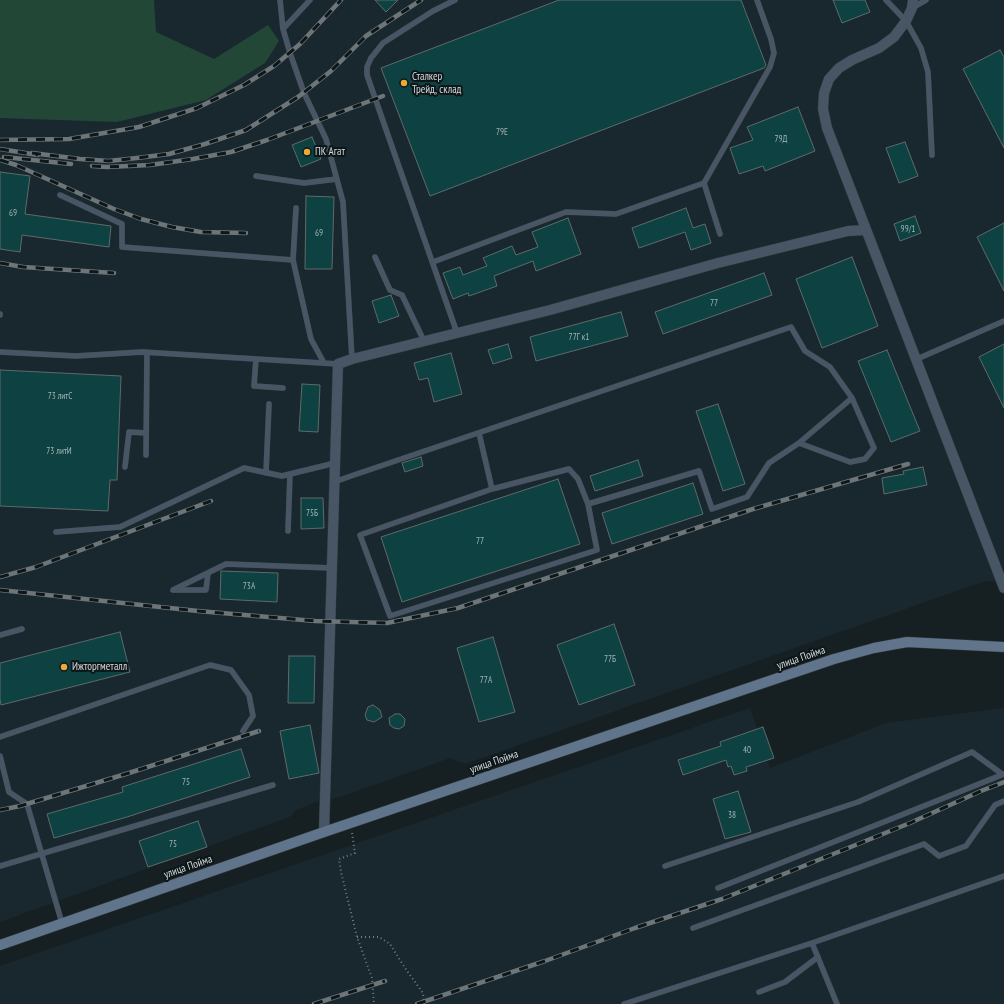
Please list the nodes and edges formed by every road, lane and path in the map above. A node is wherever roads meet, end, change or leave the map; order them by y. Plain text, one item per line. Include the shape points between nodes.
1 (280, 0) edge
2 (310, 0) edge
3 (455, 0) edge
4 (757, 0) edge
5 (886, 0) edge
6 (926, 0) edge
7 (912, 4) edge
8 (906, 21) junction
9 (283, 29) junction
10 (932, 155) dead end
11 (256, 176) dead end
12 (337, 179) junction
13 (704, 183) junction
14 (60, 195) dead end
15 (296, 208) dead end
16 (866, 230) junction
17 (720, 234) dead end
18 (375, 257) dead end
19 (293, 260) junction
20 (433, 262) junction
21 (1004, 321) edge
22 (457, 333) junction
23 (424, 341) junction
24 (0, 352) edge
25 (147, 352) junction
26 (256, 359) junction
27 (352, 359) junction
28 (917, 359) junction
29 (324, 363) junction
30 (338, 364) junction
31 (283, 388) dead end
32 (852, 398) junction
33 (270, 404) dead end
34 (146, 433) junction
35 (479, 433) junction
36 (800, 443) junction
37 (146, 455) dead end
38 (335, 463) junction
39 (125, 467) dead end
40 (266, 473) junction
41 (290, 474) junction
42 (334, 482) junction
43 (492, 489) junction
44 (588, 504) junction
45 (288, 531) dead end
46 (56, 532) dead end
47 (332, 568) junction
48 (208, 574) junction
49 (1004, 588) edge
50 (22, 629) dead end
51 (0, 635) edge
52 (1004, 647) edge
53 (243, 731) dead end
54 (0, 737) edge
55 (0, 756) edge
56 (1003, 774) edge
57 (273, 785) dead end
58 (1004, 801) edge
59 (350, 824) junction
60 (324, 832) junction
61 (41, 854) junction
62 (0, 866) edge
63 (665, 866) dead end
64 (1004, 876) edge
65 (718, 888) dead end
66 (62, 923) junction
67 (693, 928) dead end
68 (357, 937) junction
69 (812, 943) junction
70 (0, 945) edge
71 (818, 957) junction
72 (759, 992) dead end
73 (374, 1004) edge
74 (424, 1004) edge
75 (624, 1004) edge
76 (837, 1004) edge

1 - 9 lane
2 - 9 lane
3 - 20 lane via 384,43 367,67 367,74
4 - 13 lane via 772,38 774,52 770,67
5 - 8 lane
6 - 7 lane
7 - 8 street
8 - 10 lane via 921,48 928,72
8 - 16 street via 894,37 879,48 839,68 829,79 824,93 823,109 827,128
9 - 12 lane via 304,93 326,140
11 - 12 lane via 304,183
12 - 27 lane via 343,202
13 - 17 lane
13 - 20 lane via 616,214 566,212
14 - 19 lane via 122,224 122,247
15 - 19 lane
16 - 22 street via 848,231
16 - 28 street
18 - 23 lane via 390,290 402,295
19 - 29 lane via 311,339
20 - 22 lane
21 - 28 lane
22 - 23 street
23 - 27 street
24 - 25 lane via 76,356
25 - 26 lane
25 - 34 lane
26 - 29 lane
26 - 31 lane via 254,386
27 - 30 street
28 - 49 street
29 - 30 lane
30 - 38 street
32 - 35 lane via 830,367 805,352 791,326
32 - 36 lane
32 - 36 lane via 874,448 865,459 850,462
33 - 40 lane
34 - 37 lane
34 - 39 lane via 129,432
35 - 42 lane
35 - 43 lane
36 - 44 lane via 769,463 747,497 712,508 699,471
38 - 41 lane
38 - 42 street
40 - 41 lane via 282,476
40 - 46 lane via 244,468 120,527
41 - 45 lane
42 - 47 street
43 - 44 lane via 569,469 578,479
43 - 44 lane via 360,535 390,616 597,550
47 - 48 lane via 226,564
47 - 60 street
48 - 48 lane via 201,577 173,590 206,590
50 - 51 lane
52 - 59 main road, улица Пойма via 907,642 874,648 826,662
53 - 54 lane via 253,716 249,695 231,670 210,665
55 - 61 lane via 8,792 27,804
56 - 63 lane via 972,752 858,802
56 - 65 lane
57 - 61 lane
58 - 67 lane via 995,805 966,846 939,856 924,844
59 - 60 main road, улица Пойма
59 - 68 path via 355,852 339,859
60 - 66 main road, улица Пойма
61 - 62 lane
61 - 66 lane
64 - 69 lane
66 - 70 main road, улица Пойма
68 - 73 path via 372,978
68 - 74 path via 379,936 390,944 423,993
69 - 71 lane
69 - 75 lane
71 - 72 lane via 785,982
71 - 76 lane

